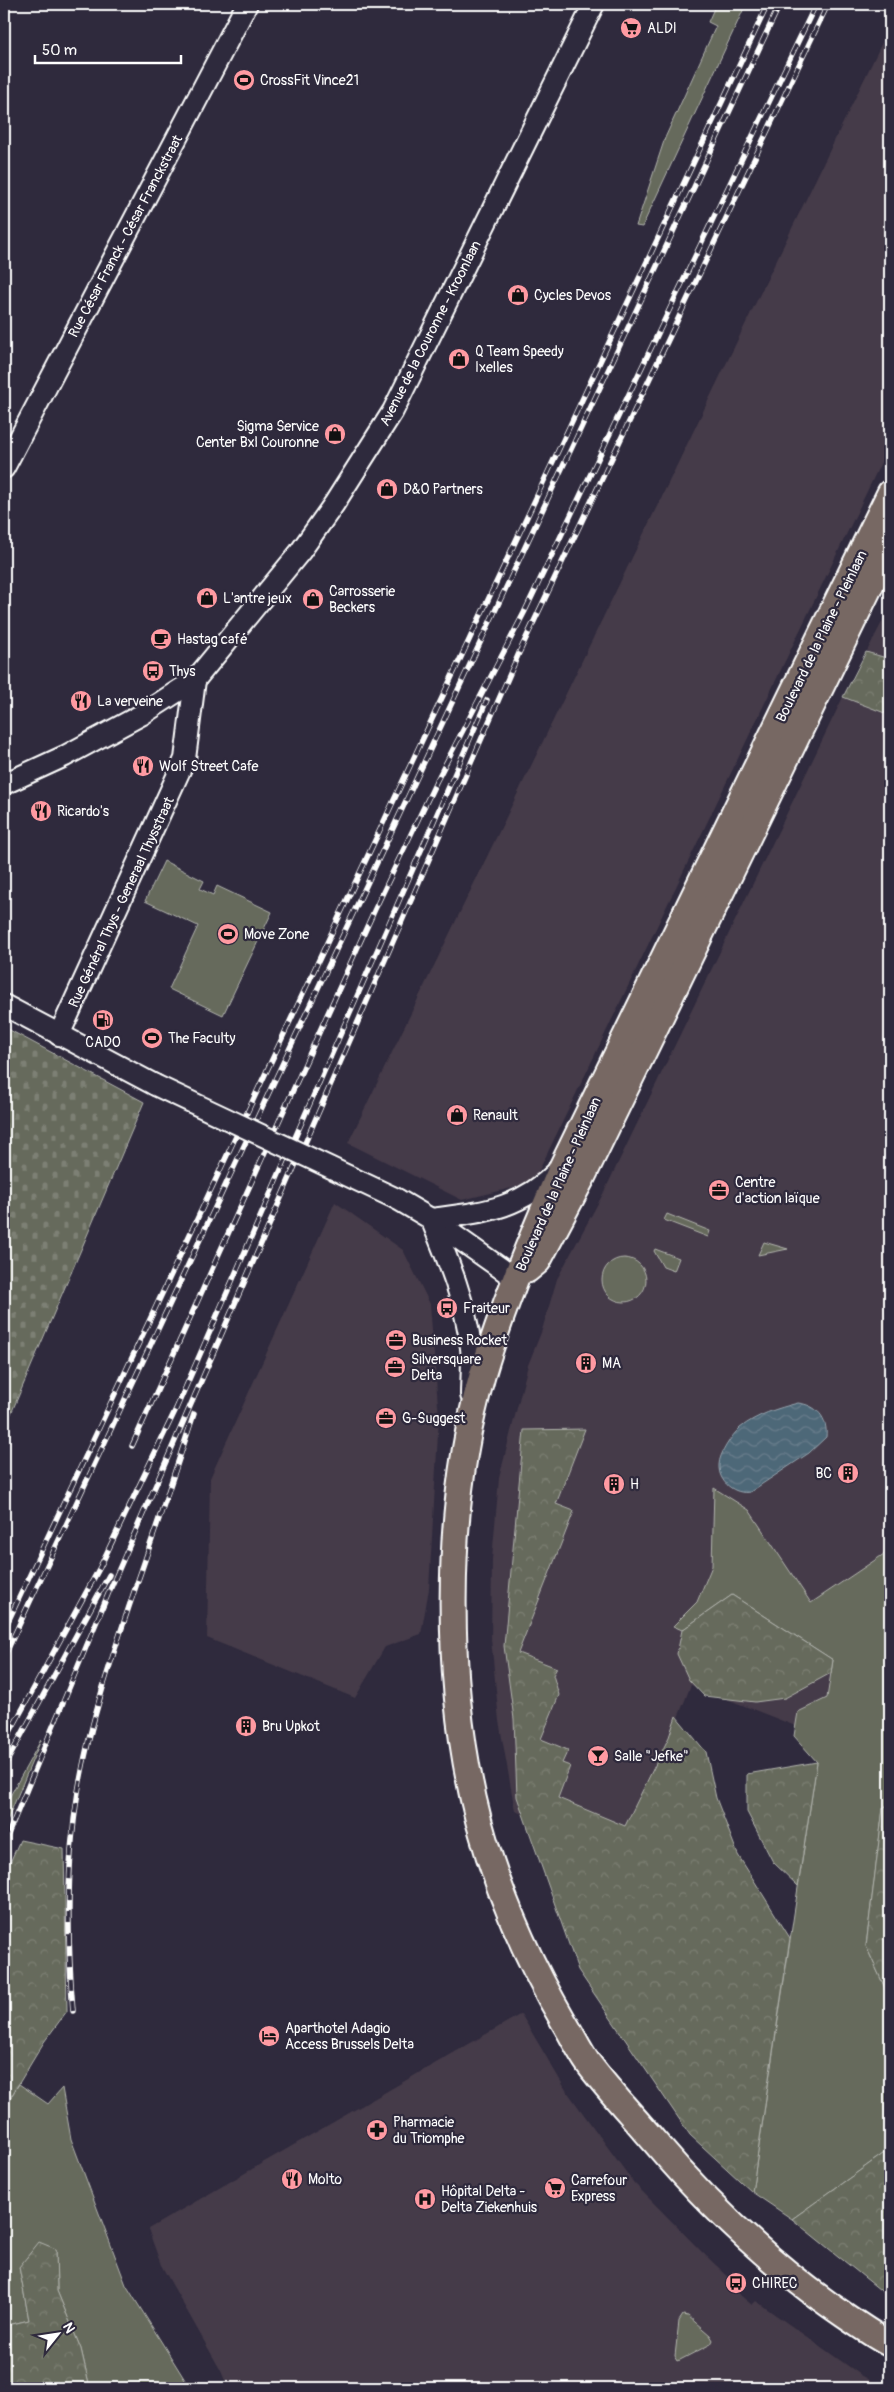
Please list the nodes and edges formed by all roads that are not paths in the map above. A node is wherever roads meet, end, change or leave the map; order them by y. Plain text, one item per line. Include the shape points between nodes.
1 (247, 4) edge
2 (594, 4) edge
3 (4, 468) edge
4 (890, 493) edge
5 (890, 545) edge
6 (195, 680) junction
7 (762, 783) junction
8 (4, 784) edge
9 (4, 1005) edge
10 (59, 1035) junction
11 (562, 1167) junction
12 (431, 1219) junction
13 (516, 1279) junction
14 (471, 1424) junction
15 (890, 2344) edge

1 - 3 street, Rue César Franck - César Franckstraat
2 - 6 street, Avenue de la Couronne - Kroonlaan via 393,411 300,552
4 - 7 main road, Boulevard de la Plaine - Pleinlaan
5 - 7 main road, Boulevard de la Plaine - Pleinlaan
6 - 8 street, Avenue de la Couronne - Kroonlaan via 142,715
6 - 10 street, Rue Général Thys - Generaal Thysstraat via 186,758
7 - 11 main road, Boulevard de la Plaine - Pleinlaan
7 - 13 main road, Boulevard de la Plaine - Pleinlaan via 557,1230 538,1261
9 - 10 street
10 - 12 street, bridge via 154,1085 397,1199
11 - 12 street via 526,1196 495,1210
11 - 13 main road, Boulevard de la Plaine - Pleinlaan
12 - 13 street
12 - 14 street via 456,1282 469,1331 472,1351
13 - 14 main road via 482,1378
14 - 15 main road via 459,1500 454,1567 459,1705 479,1821 522,1941 546,1990 589,2063 680,2172 776,2264 817,2296

